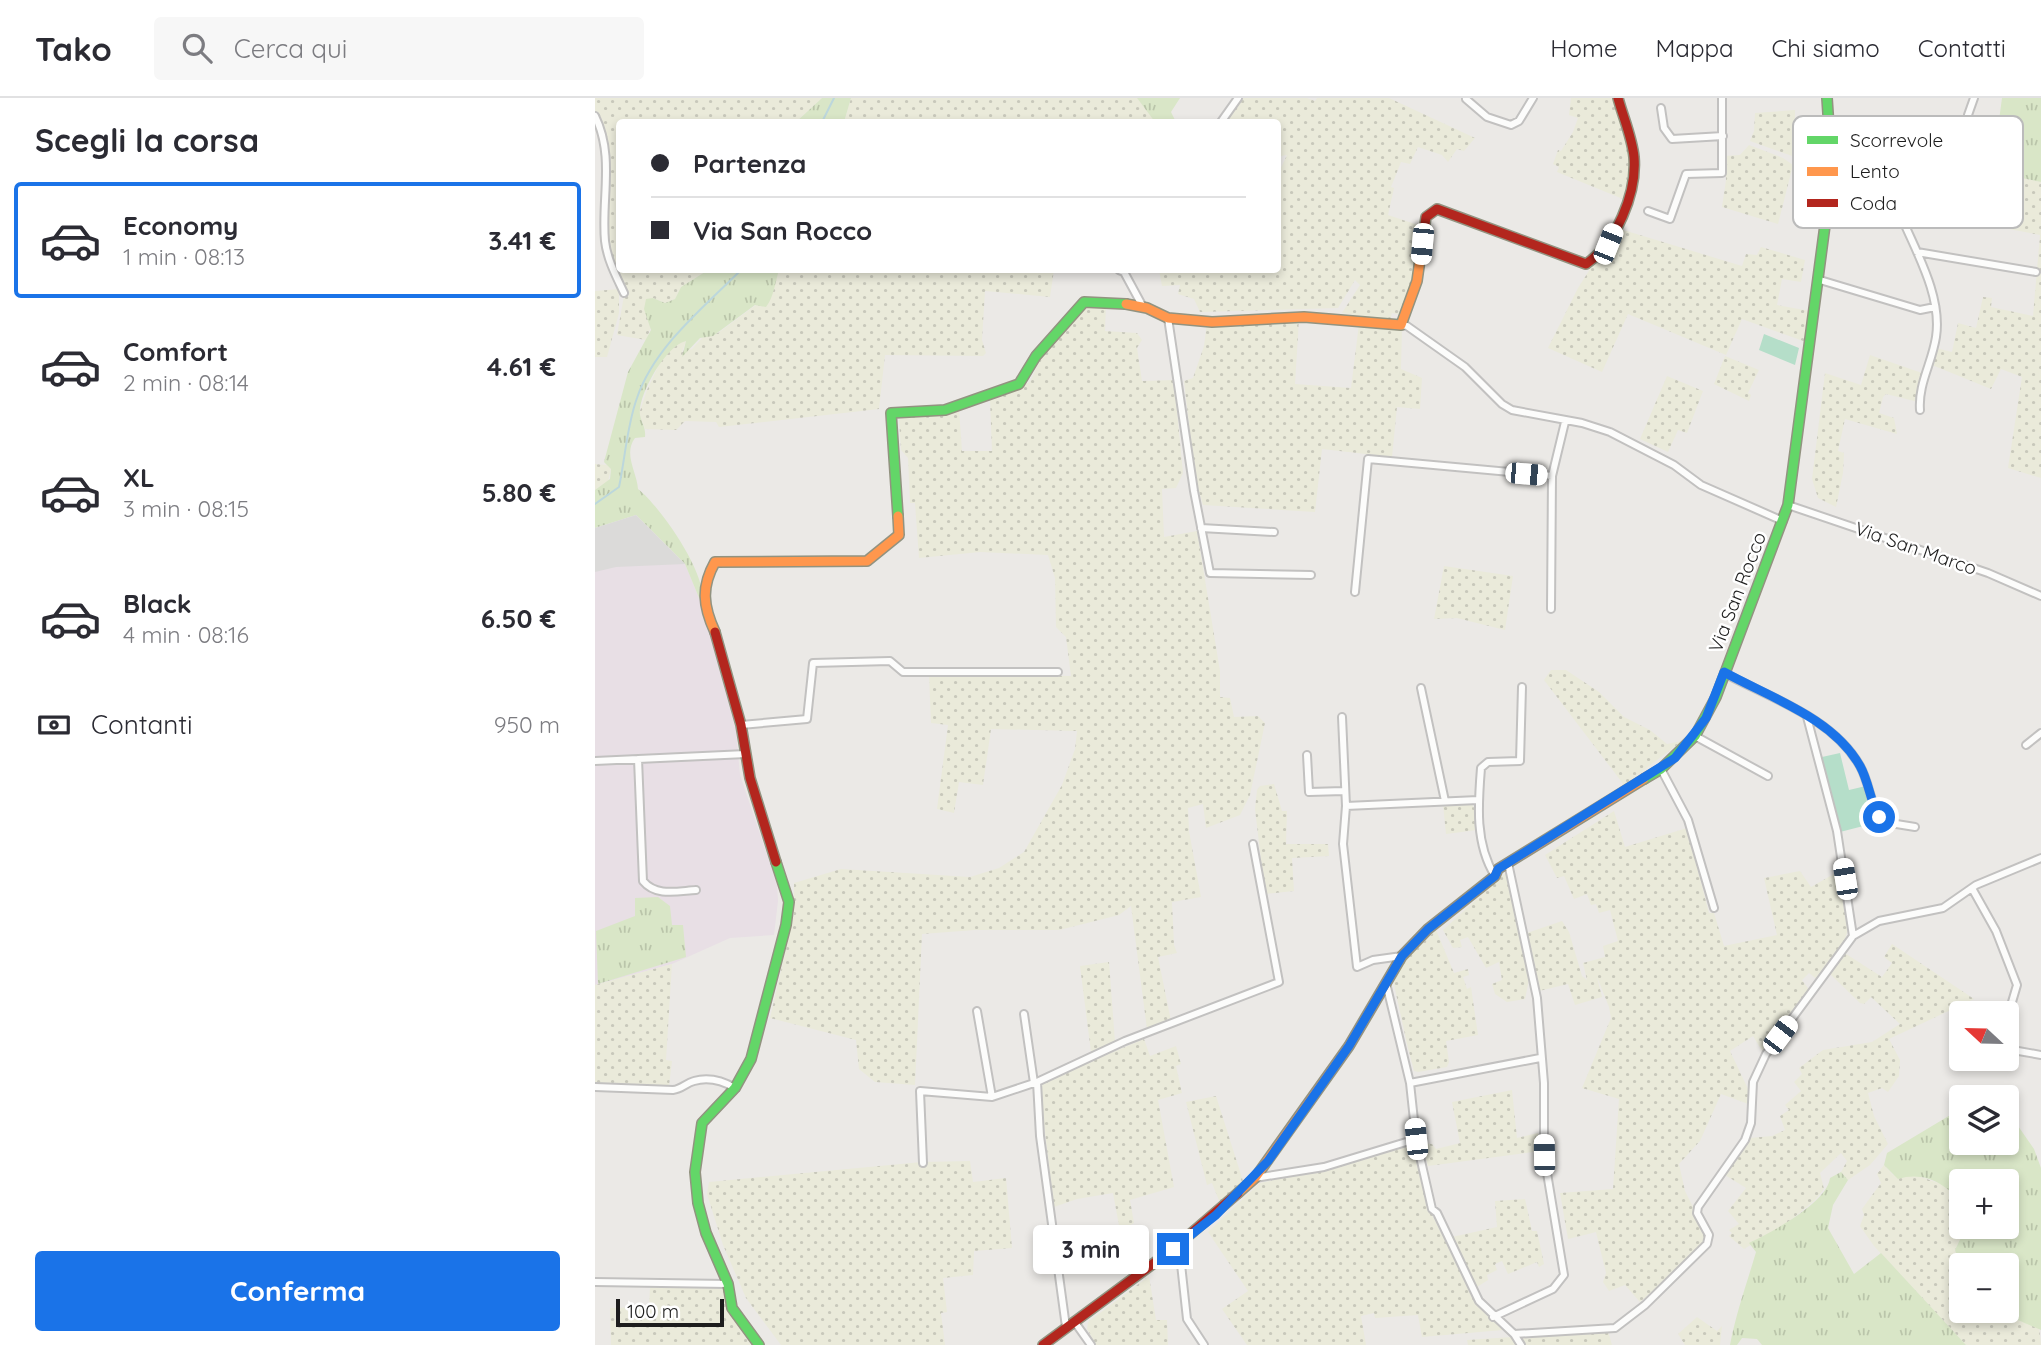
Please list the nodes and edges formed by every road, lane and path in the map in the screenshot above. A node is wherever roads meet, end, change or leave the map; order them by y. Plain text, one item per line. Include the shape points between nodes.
1 (1238, 98) edge
2 (1533, 98) edge
3 (1618, 98) edge
4 (1722, 98) edge
5 (1827, 98) edge
6 (1974, 98) edge
7 (1466, 99) edge
8 (1661, 108) dead end
9 (1968, 115) dead end
10 (595, 116) edge
11 (1828, 116) edge
12 (1223, 119) edge
13 (1723, 136) junction
14 (1647, 211) dead end
15 (1826, 228) edge
16 (1906, 228) edge
17 (595, 234) edge
18 (605, 235) junction
19 (1917, 252) junction
20 (2036, 272) dead end
21 (1124, 273) edge
22 (1820, 280) junction
23 (624, 293) dead end
24 (1143, 307) junction
25 (1935, 307) junction
26 (1168, 318) junction
27 (1401, 325) junction
28 (1920, 410) dead end
29 (1565, 422) junction
30 (1552, 476) junction
31 (1788, 505) junction
32 (1783, 521) junction
33 (1201, 528) junction
34 (1274, 532) dead end
35 (1311, 575) dead end
36 (1355, 592) dead end
37 (2041, 596) edge
38 (1551, 609) dead end
39 (1058, 672) dead end
40 (1724, 672) junction
41 (1523, 687) dead end
42 (1421, 688) dead end
43 (1342, 717) dead end
44 (1807, 717) junction
45 (741, 725) junction
46 (2041, 733) edge
47 (1695, 736) junction
48 (2026, 745) dead end
49 (746, 754) junction
50 (1307, 755) dead end
51 (638, 759) junction
52 (595, 761) edge
53 (1661, 769) junction
54 (1768, 776) dead end
55 (1344, 791) junction
56 (1478, 800) junction
57 (1445, 801) junction
58 (1346, 806) junction
59 (1915, 827) dead end
60 (1253, 844) dead end
61 (2041, 858) edge
62 (1508, 863) junction
63 (1495, 876) junction
64 (695, 890) dead end
65 (1973, 890) junction
66 (1714, 908) dead end
67 (1853, 936) junction
68 (1402, 956) junction
69 (1386, 981) junction
70 (2012, 1001) edge
71 (977, 1011) dead end
72 (1024, 1014) dead end
73 (2019, 1051) edge
74 (2041, 1055) edge
75 (1540, 1058) junction
76 (1036, 1083) junction
77 (1410, 1083) junction
78 (595, 1087) edge
79 (735, 1088) junction
80 (992, 1097) junction
81 (1416, 1139) junction
82 (923, 1163) dead end
83 (1255, 1178) junction
84 (1173, 1249) junction
85 (595, 1282) edge
86 (728, 1284) junction
87 (1493, 1317) junction
88 (1070, 1324) junction
89 (1514, 1334) junction
90 (759, 1345) edge
91 (1043, 1345) edge
92 (1091, 1345) edge
93 (1205, 1345) edge
94 (1521, 1345) edge

1 - 12 street
2 - 7 street via 1519,121 1511,125 1487,117
3 - 27 street via 1634,159 1633,178 1602,254 1586,264 1449,211 1431,210 1424,226 1417,281
4 - 13 street
5 - 11 street, Via San Rocco
6 - 9 street
8 - 13 street via 1664,128 1672,139
10 - 18 street via 607,173
13 - 14 street via 1722,173 1686,174 1669,219
15 - 22 street, Via San Rocco
16 - 19 street
17 - 18 street
18 - 23 street
19 - 20 street
19 - 25 street
21 - 24 street
22 - 25 street via 1920,310
22 - 31 street, Via San Rocco
24 - 26 street
24 - 45 street via 1083,302 1036,356 1019,384 945,410 891,413 899,535 867,561 715,562 704,581 708,618 720,643
25 - 28 street via 1937,335 1919,394
26 - 27 street via 1212,322 1304,317
26 - 33 street
27 - 29 street via 1465,367 1502,404 1524,414
29 - 30 street
29 - 32 street via 1610,432 1674,465 1701,485
30 - 36 street via 1368,459
30 - 38 street
31 - 32 street, Via San Rocco
31 - 37 street, Via San Marco via 1988,573
32 - 40 street, Via San Rocco
33 - 34 street
33 - 35 street via 1210,573
39 - 45 street via 903,672 890,661 813,663 807,719
40 - 44 street
40 - 47 street, Via San Rocco
41 - 56 street via 1520,761 1483,765
42 - 57 street
43 - 55 street
44 - 59 street via 1839,737 1854,757 1875,811 1884,822
44 - 67 street via 1837,831
45 - 49 street
46 - 48 street
47 - 53 street, Via San Rocco
47 - 54 street
49 - 51 street
49 - 79 street via 789,902 751,1059
50 - 55 street via 1309,792
51 - 52 street
51 - 64 street via 643,881 664,892
53 - 62 street, Via San Rocco
53 - 66 street via 1688,820
55 - 58 street
56 - 57 street
56 - 63 street via 1485,858
57 - 58 street
58 - 68 street via 1343,844 1357,967
60 - 76 street via 1279,982 1125,1041
61 - 65 street
62 - 63 street, Via San Rocco
62 - 75 street via 1533,977
63 - 68 street, Via San Rocco via 1428,929
65 - 67 street via 1943,908 1879,920
65 - 70 street via 1996,931 2017,985
67 - 89 street via 1766,1054 1751,1090 1751,1123 1745,1140 1698,1207 1709,1236 1699,1253 1615,1328
68 - 69 street, Via San Rocco
69 - 77 street
69 - 83 street, Via San Rocco via 1349,1046
71 - 80 street
72 - 76 street
73 - 74 street
75 - 77 street
75 - 87 street via 1544,1155 1565,1275 1553,1289
76 - 80 street
76 - 88 street
77 - 81 street
78 - 79 street via 673,1090 709,1080
79 - 86 street via 702,1124 695,1172 706,1233
80 - 82 street via 921,1091
81 - 83 street via 1324,1167
81 - 87 street via 1432,1209 1479,1301
83 - 84 street, Via San Rocco
84 - 88 street, Via San Rocco
84 - 93 street via 1180,1255 1187,1319
85 - 86 street
86 - 90 street via 732,1308
87 - 89 street
88 - 91 street, Via San Rocco
88 - 92 street
89 - 94 street

